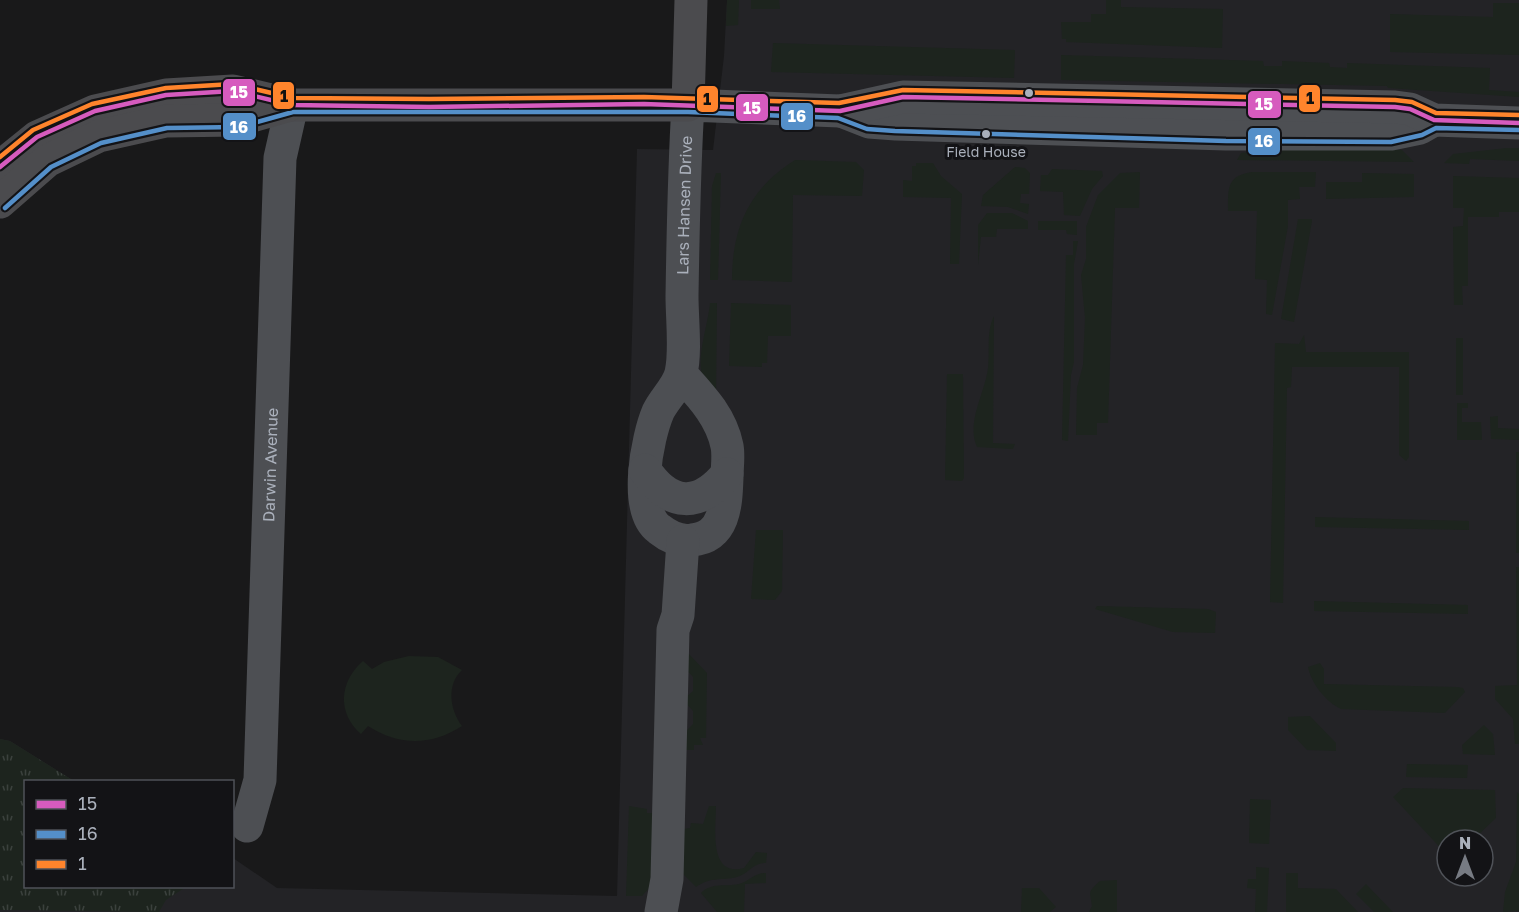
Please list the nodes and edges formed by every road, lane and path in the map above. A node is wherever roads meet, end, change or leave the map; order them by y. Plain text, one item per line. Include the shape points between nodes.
1 (691, 0) edge
2 (292, 105) junction
3 (688, 105) junction
4 (1519, 123) edge
5 (0, 167) edge
6 (0, 202) edge
7 (681, 374) junction
8 (645, 470) junction
9 (727, 474) junction
10 (683, 541) junction
11 (247, 826) dead end
12 (661, 912) edge

1 - 3 main road, Lars Hansen Drive
2 - 3 main road
2 - 5 main road via 233,91 156,98 95,111 37,137
2 - 6 main road via 238,120 166,120 99,136 47,161
2 - 11 street, Darwin Avenue via 280,158 260,780
3 - 4 street via 840,111 903,97 1043,98 1395,108 1410,109 1434,120
3 - 7 street, Lars Hansen Drive
7 - 8 street, Lars Hansen Drive via 652,429
7 - 9 street via 710,406 727,446
8 - 9 street via 661,491 687,499 700,498
8 - 10 street, Lars Hansen Drive via 648,516 668,537
9 - 10 street via 722,520 715,531 703,539
10 - 12 street via 678,615 673,630 668,879

